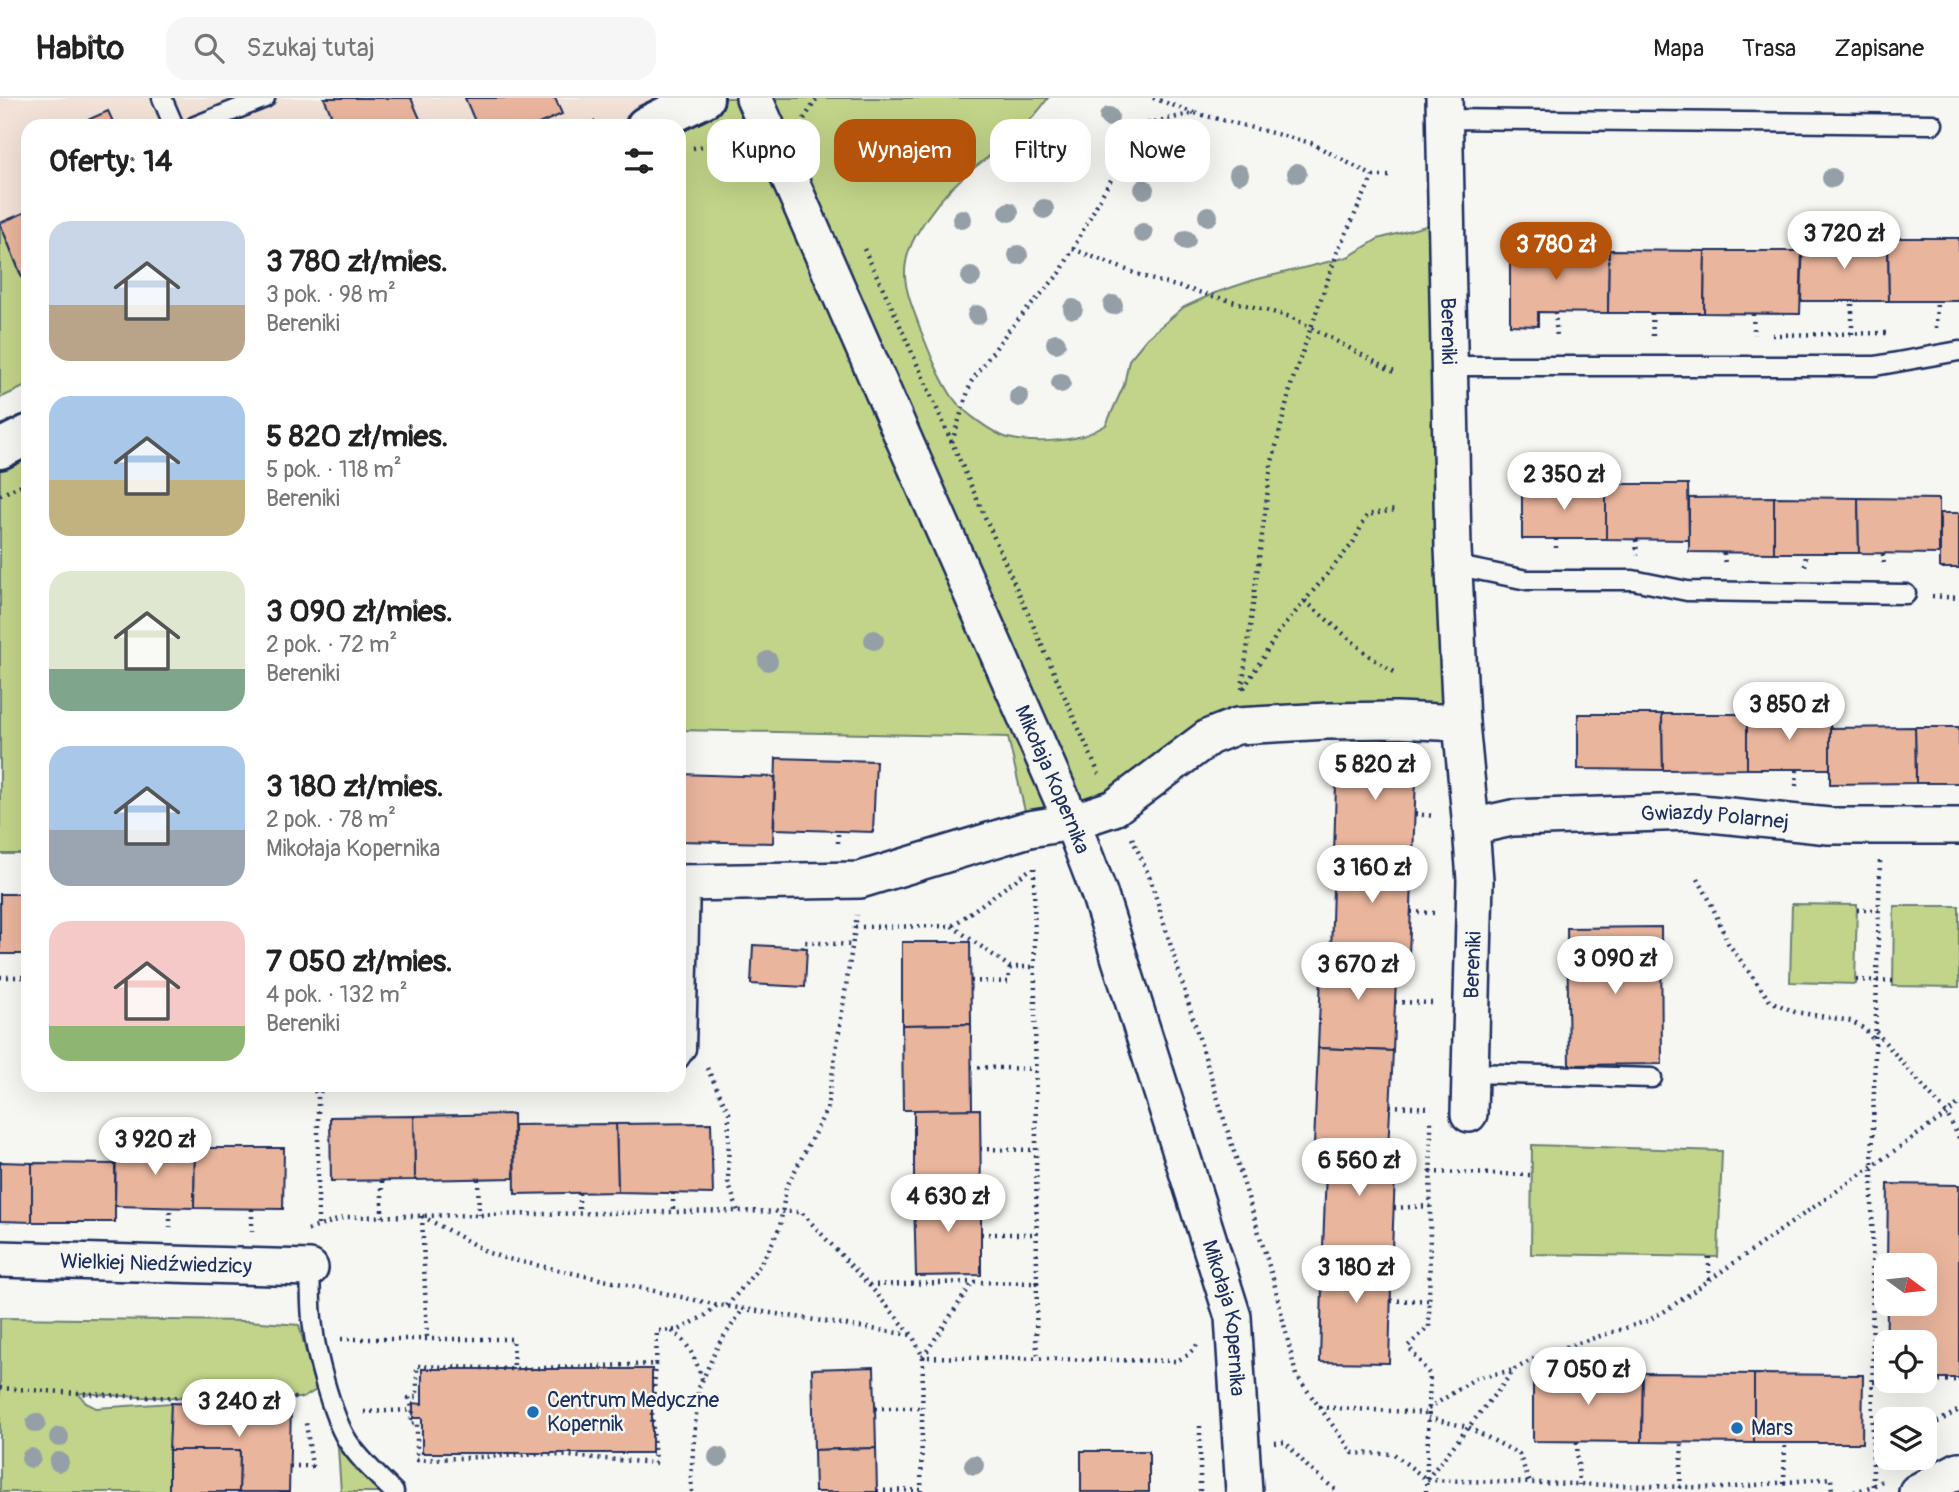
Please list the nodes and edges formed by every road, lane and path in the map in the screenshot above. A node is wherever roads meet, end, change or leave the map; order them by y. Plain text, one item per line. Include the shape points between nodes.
1 (162, 98) edge
2 (265, 98) edge
3 (704, 98) edge
4 (754, 98) edge
5 (1153, 98) edge
6 (1444, 108) edge
7 (1195, 113) junction
8 (171, 119) edge
9 (212, 119) edge
10 (660, 119) edge
11 (1933, 124) dead end
12 (1373, 176) junction
13 (1392, 176) dead end
14 (861, 243) dead end
15 (1073, 249) junction
16 (1852, 301) dead end
17 (1937, 301) dead end
18 (1555, 313) dead end
19 (1652, 313) dead end
20 (1753, 314) dead end
21 (1311, 327) junction
22 (1936, 328) dead end
23 (1852, 334) dead end
24 (1754, 335) dead end
25 (1653, 336) dead end
26 (1557, 338) dead end
27 (1959, 351) edge
28 (1450, 366) junction
29 (1394, 372) dead end
30 (21, 438) edge
31 (952, 443) junction
32 (0, 449) edge
33 (21, 485) edge
34 (0, 495) edge
35 (1395, 510) dead end
36 (1453, 565) junction
37 (1906, 594) dead end
38 (1305, 601) junction
39 (1396, 673) dead end
40 (1461, 723) junction
41 (1114, 807) junction
42 (1415, 814) dead end
43 (1436, 816) dead end
44 (1072, 822) junction
45 (1959, 825) edge
46 (1471, 827) junction
47 (1879, 877) dead end
48 (1698, 879) dead end
49 (686, 883) edge
50 (1857, 910) dead end
51 (1879, 910) junction
52 (1411, 912) dead end
53 (1435, 913) dead end
54 (952, 926) junction
55 (853, 945) junction
56 (802, 948) dead end
57 (1010, 967) junction
58 (1034, 967) junction
59 (0, 977) edge
60 (21, 977) edge
61 (1856, 980) dead end
62 (971, 981) dead end
63 (1877, 981) junction
64 (1893, 981) dead end
65 (1395, 1002) dead end
66 (1433, 1003) dead end
67 (686, 1024) joint
68 (1876, 1032) junction
69 (1875, 1042) junction
70 (686, 1049) edge
71 (971, 1066) dead end
72 (1035, 1069) junction
73 (1471, 1073) junction
74 (1652, 1078) dead end
75 (315, 1092) edge
76 (320, 1092) edge
77 (318, 1096) junction
78 (1959, 1102) edge
79 (1390, 1106) dead end
80 (1432, 1108) dead end
81 (1469, 1114) dead end
82 (1947, 1114) junction
83 (1959, 1138) edge
84 (981, 1149) dead end
85 (1036, 1150) junction
86 (1430, 1151) dead end
87 (1872, 1167) junction
88 (1430, 1172) junction
89 (1532, 1175) dead end
90 (478, 1179) dead end
91 (382, 1181) dead end
92 (579, 1193) dead end
93 (673, 1193) dead end
94 (1430, 1206) junction
95 (170, 1208) dead end
96 (252, 1208) dead end
97 (1394, 1208) dead end
98 (738, 1211) junction
99 (673, 1212) junction
100 (782, 1212) junction
101 (579, 1213) junction
102 (479, 1215) junction
103 (422, 1216) junction
104 (382, 1217) junction
105 (318, 1225) junction
106 (170, 1233) dead end
107 (264, 1233) dead end
108 (301, 1233) dead end
109 (981, 1234) dead end
110 (1036, 1234) junction
111 (1709, 1256) dead end
112 (0, 1259) edge
113 (310, 1268) joint
114 (1709, 1281) junction
115 (973, 1282) junction
116 (1037, 1283) junction
117 (869, 1285) junction
118 (1429, 1300) junction
119 (1391, 1301) dead end
120 (717, 1305) junction
121 (727, 1306) junction
122 (744, 1308) junction
123 (670, 1330) junction
124 (912, 1335) junction
125 (427, 1338) junction
126 (314, 1340) junction
127 (1199, 1343) dead end
128 (923, 1357) junction
129 (1038, 1360) junction
130 (656, 1364) junction
131 (513, 1369) junction
132 (1515, 1370) junction
133 (703, 1380) junction
134 (1959, 1380) edge
135 (1937, 1381) edge
136 (1873, 1382) joint
137 (0, 1388) edge
138 (1319, 1407) junction
139 (304, 1408) dead end
140 (875, 1408) dead end
141 (922, 1408) junction
142 (413, 1410) junction
143 (1959, 1410) edge
144 (387, 1412) dead end
145 (1428, 1413) junction
146 (306, 1418) dead end
147 (1937, 1422) edge
148 (1468, 1427) junction
149 (1577, 1441) dead end
150 (1682, 1442) dead end
151 (1785, 1443) dead end
152 (1242, 1446) junction
153 (290, 1466) dead end
154 (1887, 1470) edge
155 (1959, 1470) edge
156 (1427, 1480) junction
157 (1784, 1482) junction
158 (1530, 1483) junction
159 (1579, 1485) junction
160 (1873, 1486) junction
161 (1680, 1488) junction
162 (1694, 1490) edge
163 (877, 1491) edge
164 (921, 1491) edge
165 (394, 1492) edge
166 (692, 1492) edge
167 (1244, 1492) edge
168 (1338, 1492) edge
169 (1426, 1492) edge
170 (1832, 1492) edge
171 (1854, 1492) edge
172 (1917, 1492) edge

1 - 8 lane
2 - 9 lane
3 - 10 street
4 - 44 street, Mikołaja Kopernika
5 - 7 path
6 - 11 lane
6 - 28 street, Bereniki
7 - 12 path via 1311,143
7 - 15 path via 1146,124
12 - 13 path
12 - 21 path via 1338,250
14 - 31 path
15 - 21 path via 1150,279 1278,313
15 - 31 path via 1060,273 1008,331 971,382
16 - 23 path
17 - 22 path
18 - 26 path
19 - 25 path
20 - 24 path
21 - 29 path
21 - 38 path via 1271,466 1242,692 1278,633
27 - 28 lane via 1875,366
28 - 36 street, Bereniki
30 - 32 street
31 - 41 path
33 - 34 path
35 - 38 path via 1367,515 1353,543
36 - 37 lane via 1527,580 1633,580 1687,591
36 - 40 street, Bereniki
38 - 39 path
40 - 41 street via 1327,720 1237,726 1209,737
40 - 46 street, Bereniki
41 - 44 street
41 - 138 path via 1150,878 1274,1282 1296,1375
42 - 43 path
44 - 49 street via 1029,829 860,880
44 - 152 street, Mikołaja Kopernika via 1099,893 1233,1317
45 - 46 street, Gwiazdy Polarnej via 1829,826 1691,812 1512,818
46 - 73 street, Bereniki via 1475,880
47 - 51 path
48 - 69 path via 1728,943 1770,1001 1795,1012 1851,1021
50 - 51 path
51 - 63 path
52 - 53 path
54 - 55 path via 855,928
54 - 57 path
54 - 58 path via 1034,864
55 - 56 path via 805,942
55 - 100 path via 827,1109 786,1188
57 - 58 path
57 - 62 path via 1008,982
58 - 72 path
59 - 60 path
61 - 63 path
63 - 64 path
63 - 68 path
65 - 66 path
67 - 70 lane
67 - 98 path via 729,1113 729,1182
68 - 69 path
68 - 82 path
69 - 87 path
71 - 72 path
72 - 85 path
73 - 74 lane
73 - 81 street, Bereniki
75 - 77 path
76 - 77 path
77 - 105 path
78 - 82 path
79 - 80 path
82 - 83 path
82 - 87 path
84 - 85 path
85 - 110 path
86 - 88 path
87 - 114 path
87 - 136 path
88 - 89 path
88 - 94 path
90 - 102 path
91 - 104 path
92 - 101 path
93 - 99 path
94 - 97 path
94 - 118 path
95 - 106 path
96 - 107 path via 252,1233
98 - 99 path
98 - 100 path
99 - 101 path
100 - 117 path via 801,1212
100 - 121 path via 771,1246
101 - 102 path
102 - 103 path
103 - 104 path
103 - 120 path via 505,1258
103 - 125 path
104 - 105 path via 346,1217
105 - 108 path
109 - 110 path
110 - 116 path
111 - 114 path
112 - 113 street, Wielkiej Niedźwiedzicy
113 - 126 lane
114 - 132 path via 1647,1321 1541,1354
115 - 116 path
115 - 117 path
115 - 128 path
116 - 129 path
117 - 124 path
118 - 119 path
118 - 145 path via 1429,1327 1408,1346 1430,1375
120 - 121 path
120 - 123 path via 679,1330
121 - 122 path
122 - 124 path
122 - 133 path via 718,1345
123 - 130 path via 657,1331
123 - 133 path via 694,1355
124 - 128 path
125 - 126 path
125 - 131 path via 513,1339
126 - 165 lane via 347,1439
127 - 129 path via 1177,1361
128 - 129 path
128 - 141 path
130 - 131 path
130 - 142 path via 655,1463 544,1454 417,1460 417,1423 410,1423
131 - 142 path via 417,1366 417,1397 409,1398
132 - 145 path via 1476,1378
132 - 148 path
133 - 166 path via 698,1390
134 - 135 path
136 - 160 path
137 - 139 path via 140,1397 303,1398
138 - 145 path
138 - 156 path via 1353,1453 1394,1454
140 - 141 path
141 - 164 path
142 - 144 path
143 - 147 path
145 - 148 path
145 - 156 path
146 - 153 path via 312,1466
148 - 156 path
148 - 158 path via 1519,1454
149 - 159 path
150 - 161 path
151 - 157 path
152 - 167 street, Mikołaja Kopernika
152 - 168 path via 1285,1442
154 - 160 path via 1888,1478
155 - 172 street
156 - 158 path
156 - 169 path
157 - 162 path
157 - 170 path via 1831,1478
158 - 159 path
159 - 161 path
160 - 171 path
161 - 162 path
163 - 164 path

